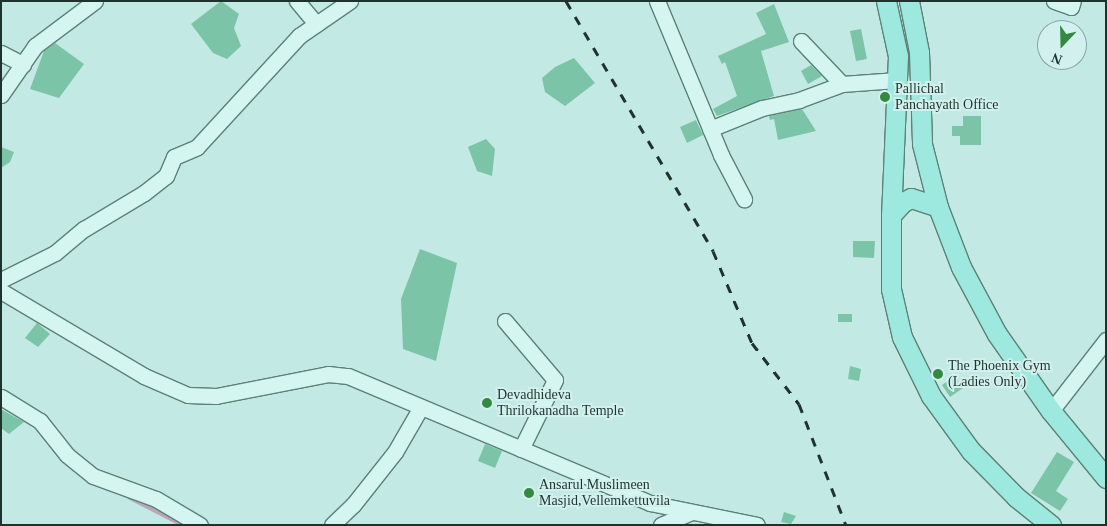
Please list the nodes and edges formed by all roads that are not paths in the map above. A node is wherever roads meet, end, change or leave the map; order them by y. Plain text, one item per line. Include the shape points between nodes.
1 (95, 1) edge
2 (297, 1) edge
3 (350, 1) edge
4 (657, 1) edge
5 (886, 1) edge
6 (909, 1) edge
7 (1054, 1) edge
8 (1072, 1) edge
9 (316, 24) junction
10 (801, 41) dead end
11 (1, 52) edge
12 (23, 64) junction
13 (897, 80) junction
14 (842, 84) junction
15 (1, 95) edge
16 (710, 129) junction
17 (744, 199) dead end
18 (938, 207) junction
19 (891, 214) junction
20 (1, 280) edge
21 (1, 291) edge
22 (505, 321) dead end
23 (1106, 340) edge
24 (1, 397) edge
25 (421, 406) junction
26 (1051, 411) junction
27 (521, 449) junction
28 (1106, 478) edge
29 (693, 512) junction
30 (1030, 518) edge
31 (200, 525) edge
32 (332, 525) edge
33 (660, 525) edge
34 (757, 525) edge
35 (1051, 525) edge

1 - 12 street via 35,46
2 - 9 street
3 - 9 street
4 - 16 street
5 - 13 main road via 898,56
6 - 18 main road via 918,52 922,144
7 - 8 street via 1071,7
9 - 20 street via 283,53 197,148 174,157 166,176 152,188 84,230 55,253
10 - 14 street
11 - 12 street
12 - 15 street
13 - 14 street
13 - 19 main road
14 - 16 street via 799,100 762,108
16 - 17 street
18 - 19 main road via 911,198
18 - 26 main road via 978,301
19 - 30 main road via 886,250 902,336 931,396 971,451
21 - 25 street via 144,376 188,395 216,396 328,374 348,376
22 - 27 street via 555,380
23 - 26 street
24 - 31 street via 40,421 67,454 93,476 156,499
25 - 27 street
25 - 32 street via 394,452
26 - 28 main road
27 - 29 street via 650,503
29 - 33 street
29 - 34 street
30 - 35 main road

